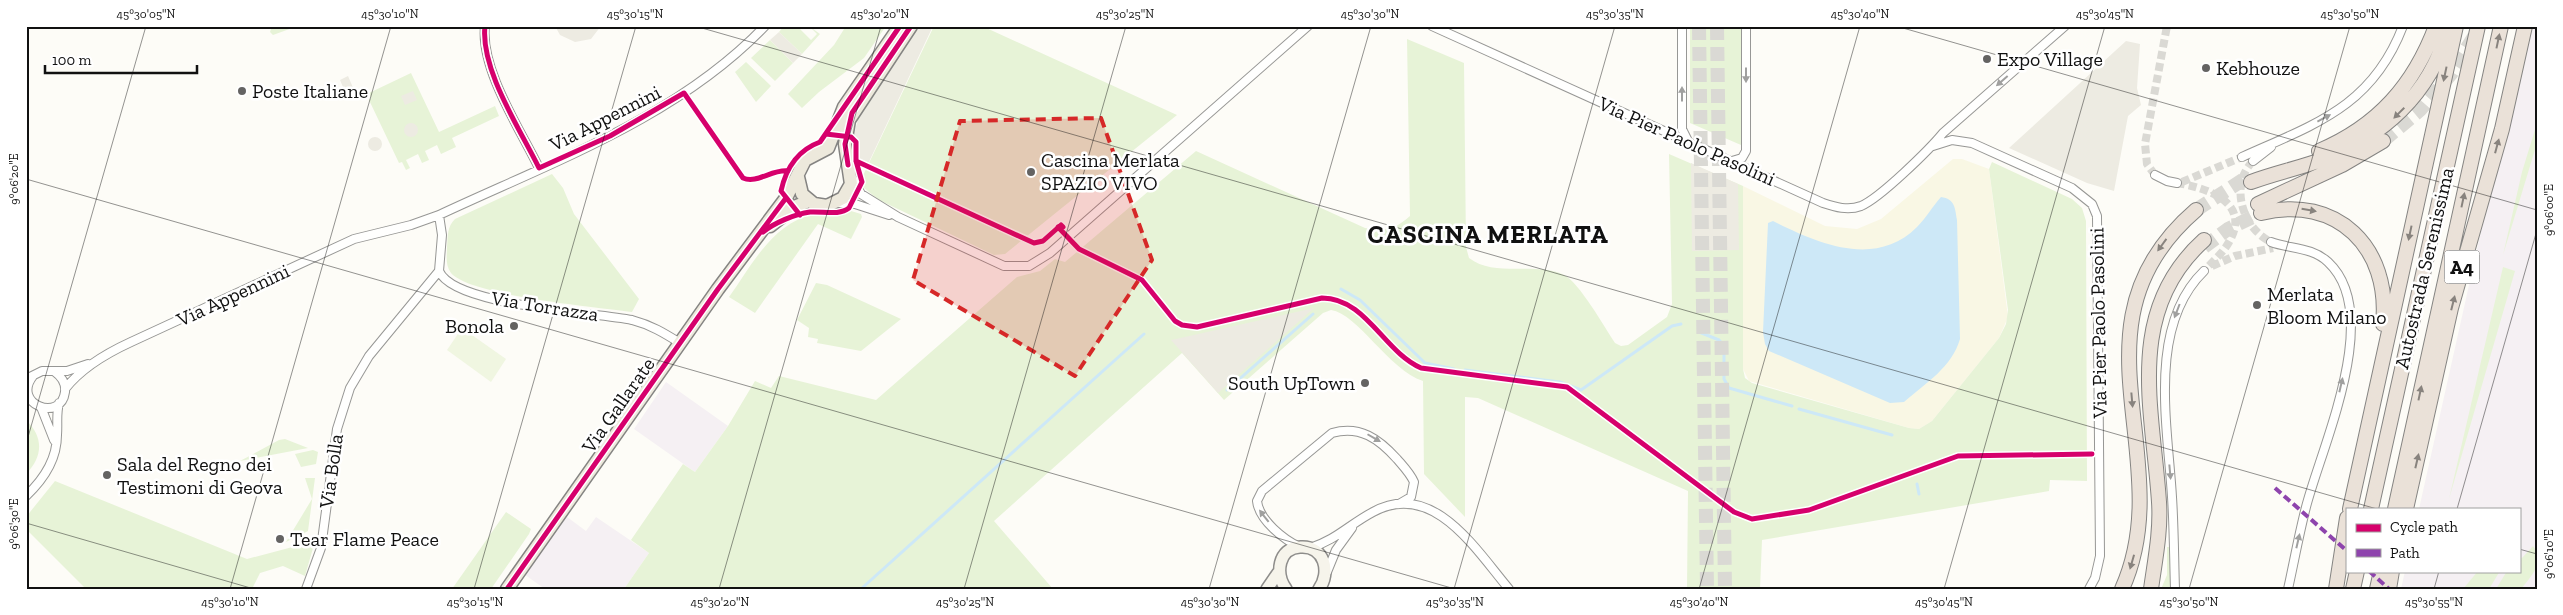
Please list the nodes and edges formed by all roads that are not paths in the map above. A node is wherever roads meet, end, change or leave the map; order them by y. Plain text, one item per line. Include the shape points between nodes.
1 (485, 26) edge
2 (765, 26) edge
3 (900, 26) edge
4 (911, 26) edge
5 (1308, 26) edge
6 (1432, 26) edge
7 (1682, 26) edge
8 (1746, 26) edge
9 (2065, 26) edge
10 (2402, 26) edge
11 (2436, 26) edge
12 (2449, 26) edge
13 (2456, 26) edge
14 (2478, 26) edge
15 (2501, 26) edge
16 (2525, 26) edge
17 (2280, 139) junction
18 (2383, 141) tunnel mouth
19 (1688, 142) junction
20 (1932, 147) junction
21 (820, 152) junction
22 (2242, 157) tunnel mouth
23 (1732, 161) junction
24 (2253, 161) tunnel mouth
25 (539, 168) junction
26 (850, 170) junction
27 (2155, 175) dead end
28 (798, 177) junction
29 (2178, 183) tunnel mouth
30 (809, 201) junction
31 (836, 203) junction
32 (2196, 210) tunnel mouth
33 (439, 215) junction
34 (898, 217) junction
35 (755, 239) junction
36 (2204, 243) tunnel mouth
37 (2272, 245) tunnel mouth
38 (439, 271) junction
39 (2204, 271) tunnel mouth
40 (680, 343) junction
41 (97, 361) junction
42 (55, 372) junction
43 (30, 377) edge
44 (66, 389) junction
45 (28, 395) edge
46 (59, 404) junction
47 (41, 407) junction
48 (54, 449) junction
49 (26, 496) edge
50 (1399, 504) junction
51 (2349, 508) edge
52 (2349, 508) edge
53 (2371, 508) edge
54 (2395, 508) edge
55 (2406, 508) edge
56 (2346, 524) edge
57 (1355, 525) junction
58 (2346, 526) edge
59 (2344, 536) junction
60 (1305, 547) junction
61 (2155, 559) junction
62 (2357, 572) edge
63 (2381, 572) edge
64 (2392, 572) edge
65 (1278, 573) junction
66 (1326, 574) junction
67 (306, 589) edge
68 (507, 589) edge
69 (1267, 589) edge
70 (1286, 589) edge
71 (1318, 589) edge
72 (1333, 589) edge
73 (1510, 589) edge
74 (2088, 589) edge
75 (2122, 589) edge
76 (2147, 589) edge
77 (2151, 589) edge
78 (2175, 589) edge
79 (2288, 589) edge
80 (2336, 589) edge
81 (2353, 589) edge
82 (2377, 589) edge
83 (2388, 589) edge

1 - 25 street via 485,49 492,72
2 - 25 street, Via Appennini via 722,66 676,98 610,136
3 - 21 main road, Via Gallarate via 844,108 828,148
4 - 26 main road via 852,113 845,144
5 - 34 street via 1036,264 1022,268 1004,266
6 - 19 street, Via Pier Paolo Pasolini
19 -> 7 street via 1682,129
8 -> 23 street via 1746,151 1742,158
9 -> 20 street, Via Pier Paolo Pasolini via 1943,133
17 -> 10 street via 2337,112 2367,87 2389,55
12 -> 11 highway via 2422,86 2379,130 2335,154 2250,179 2332,146 2377,117 2404,89
13 -> 51 highway
14 - 53 highway, Autostrada Serenissima / A4
54 -> 15 highway, Autostrada Serenissima / A4
55 -> 16 highway, A4 via 2451,308 2496,151
17 - 22 street
17 - 24 street
18 -> 52 highway via 2260,208 2296,208 2331,216 2358,237 2372,256 2381,277 2383,330
19 - 23 street, Via Pier Paolo Pasolini
20 - 23 street, Via Pier Paolo Pasolini via 1873,198 1860,206 1847,208 1823,203
20 - 74 street, Via Pier Paolo Pasolini via 1952,140 1972,143 2072,188 2092,204 2097,216 2100,556 2095,578
21 - 26 main road via 836,154
21 - 28 main road, Via Gallarate via 805,160
25 - 33 street, Via Appennini
26 - 31 main road via 848,192
26 - 34 street via 861,194
27 - 29 street
28 - 30 main road via 802,194
28 - 35 main road, Via Gallarate
30 - 31 main road via 820,206
30 - 35 main road, Via Gallarate via 794,207
31 - 34 street via 854,204
32 -> 75 highway via 2172,233 2154,257 2140,286 2131,317 2128,361 2140,488 2135,550
33 - 38 street via 442,235
33 - 41 street, Via Appennini via 354,239 131,342
35 - 40 main road, Via Gallarate
36 - 61 highway via 2170,284 2155,316 2148,357 2159,502
79 -> 37 street via 2306,507 2328,444 2351,333 2349,300 2341,277 2326,260 2298,248
38 - 40 street, Via Torrazza via 448,283 502,302 632,320 660,329
38 - 67 street, Via Bolla via 369,356 350,388 338,421 321,548
39 -> 78 street via 2185,292 2178,307 2167,352 2167,427
40 - 68 main road, Via Gallarate
41 - 42 street, Via Appennini
41 - 44 street, Via Appennini
42 - 43 street, Via Appennini via 44,370
42 - 44 street via 62,378
43 - 45 street, Via Appennini
44 - 46 street
45 - 47 street
46 - 47 street via 51,408
46 - 48 street
47 - 48 street via 52,430
48 - 49 street via 46,471
50 - 57 street via 1374,511
60 -> 50 street via 1283,536 1263,516 1258,507 1259,496 1332,433 1360,432 1384,445 1414,482 1411,497
50 - 73 street via 1427,507 1442,515
56 - 59 highway
57 - 60 street via 1328,542
57 - 66 street via 1336,550
58 - 59 highway
59 - 80 highway
60 - 65 street via 1284,555
60 - 66 street via 1319,553 1325,562
61 - 76 highway
61 - 77 highway
62 - 81 highway
63 - 82 highway
64 - 83 highway
65 - 69 street
65 - 70 street
66 - 71 street
66 - 72 street

